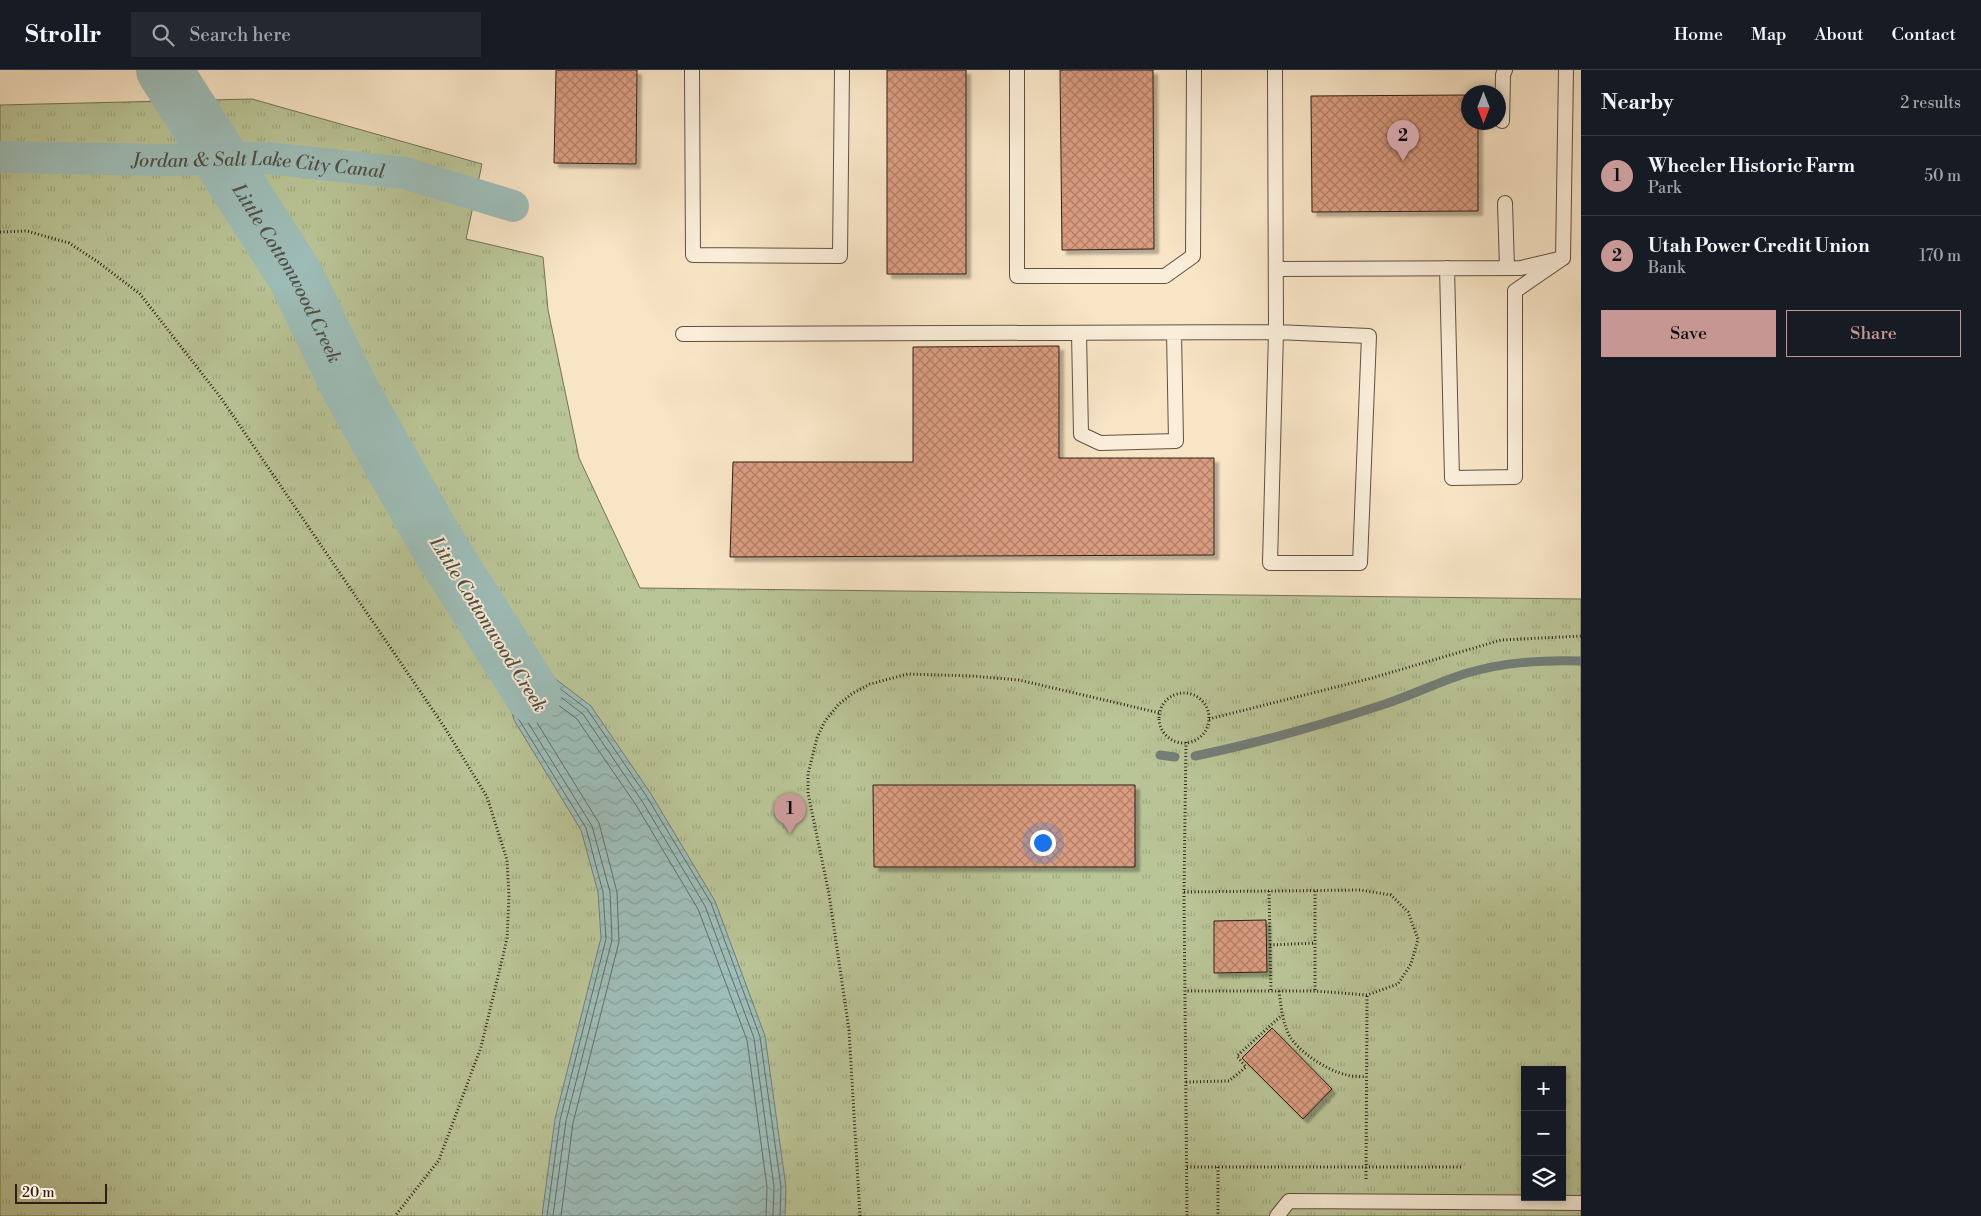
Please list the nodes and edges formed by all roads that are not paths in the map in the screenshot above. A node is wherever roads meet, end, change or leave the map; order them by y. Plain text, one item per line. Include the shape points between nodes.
1 (692, 70) edge
2 (842, 70) edge
3 (1017, 70) edge
4 (1194, 70) edge
5 (1275, 70) edge
6 (1505, 70) edge
7 (1566, 70) edge
8 (1503, 85) edge
9 (1505, 203) dead end
10 (1563, 258) junction
11 (1448, 268) junction
12 (1507, 268) junction
13 (1276, 269) junction
14 (1276, 332) junction
15 (1079, 333) junction
16 (1174, 333) junction
17 (683, 334) dead end
18 (1581, 1203) edge
19 (1277, 1216) edge

1 - 2 lane via 693,255 840,256
3 - 4 lane via 1017,276 1165,276 1193,256
5 - 13 lane
6 - 8 lane
7 - 10 lane
9 - 12 lane
10 - 11 lane via 1515,291 1515,477 1452,478
10 - 12 lane
11 - 12 lane
11 - 13 lane
13 - 14 lane
14 - 14 lane via 1270,563 1360,563 1369,336
14 - 16 lane
15 - 16 lane
15 - 16 lane via 1081,434 1100,443 1176,441
15 - 17 lane
18 - 19 lane via 1289,1201

